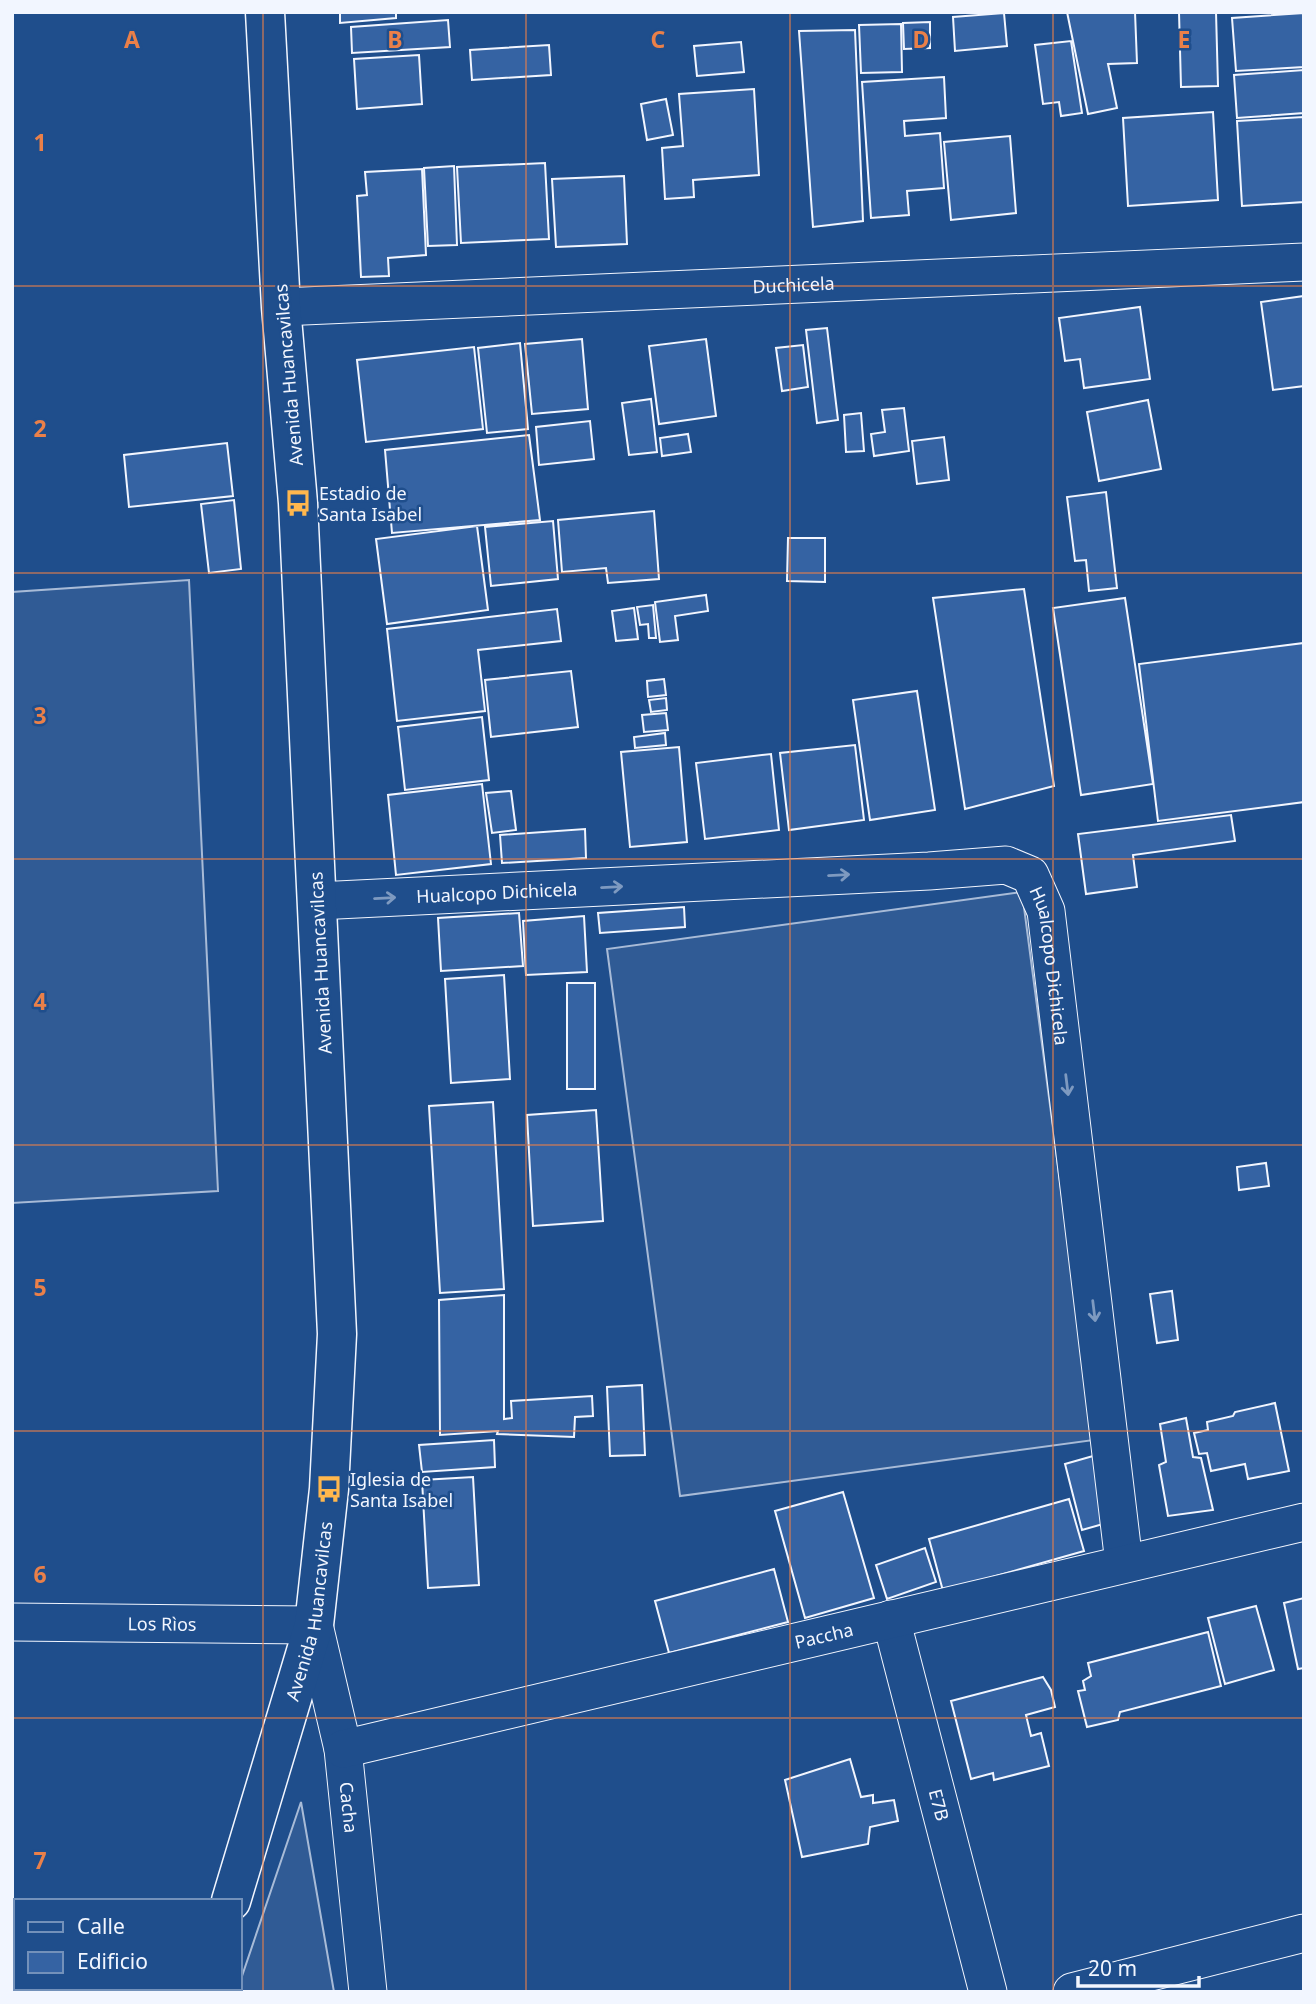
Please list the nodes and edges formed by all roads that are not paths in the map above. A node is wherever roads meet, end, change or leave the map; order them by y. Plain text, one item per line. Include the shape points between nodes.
1 (265, 12) edge
2 (1304, 262) edge
3 (281, 307) junction
4 (317, 901) junction
5 (1304, 1522) edge
6 (1124, 1563) junction
7 (891, 1619) junction
8 (12, 1622) edge
9 (314, 1625) junction
10 (343, 1749) junction
11 (232, 1899) edge
12 (1304, 1933) edge
13 (368, 1992) edge
14 (988, 1992) edge
15 (1072, 1992) edge

1 - 3 street, Avenida Huancavilcas
2 - 3 street, Duchicela
3 - 4 street, Avenida Huancavilcas via 298,503
4 -> 6 street, Hualcopo Dichicela via 993,865 1030,875 1046,911
4 - 9 street, Avenida Huancavilcas via 337,1334 329,1489
5 - 6 street, Paccha
6 - 7 street, Paccha
7 - 10 street, Paccha
7 - 14 street, E7B
8 - 9 street, Los Rìos
9 - 10 street, Cacha
9 - 11 street, Avenida Huancavilcas
10 - 13 street, Cacha
12 - 15 street

